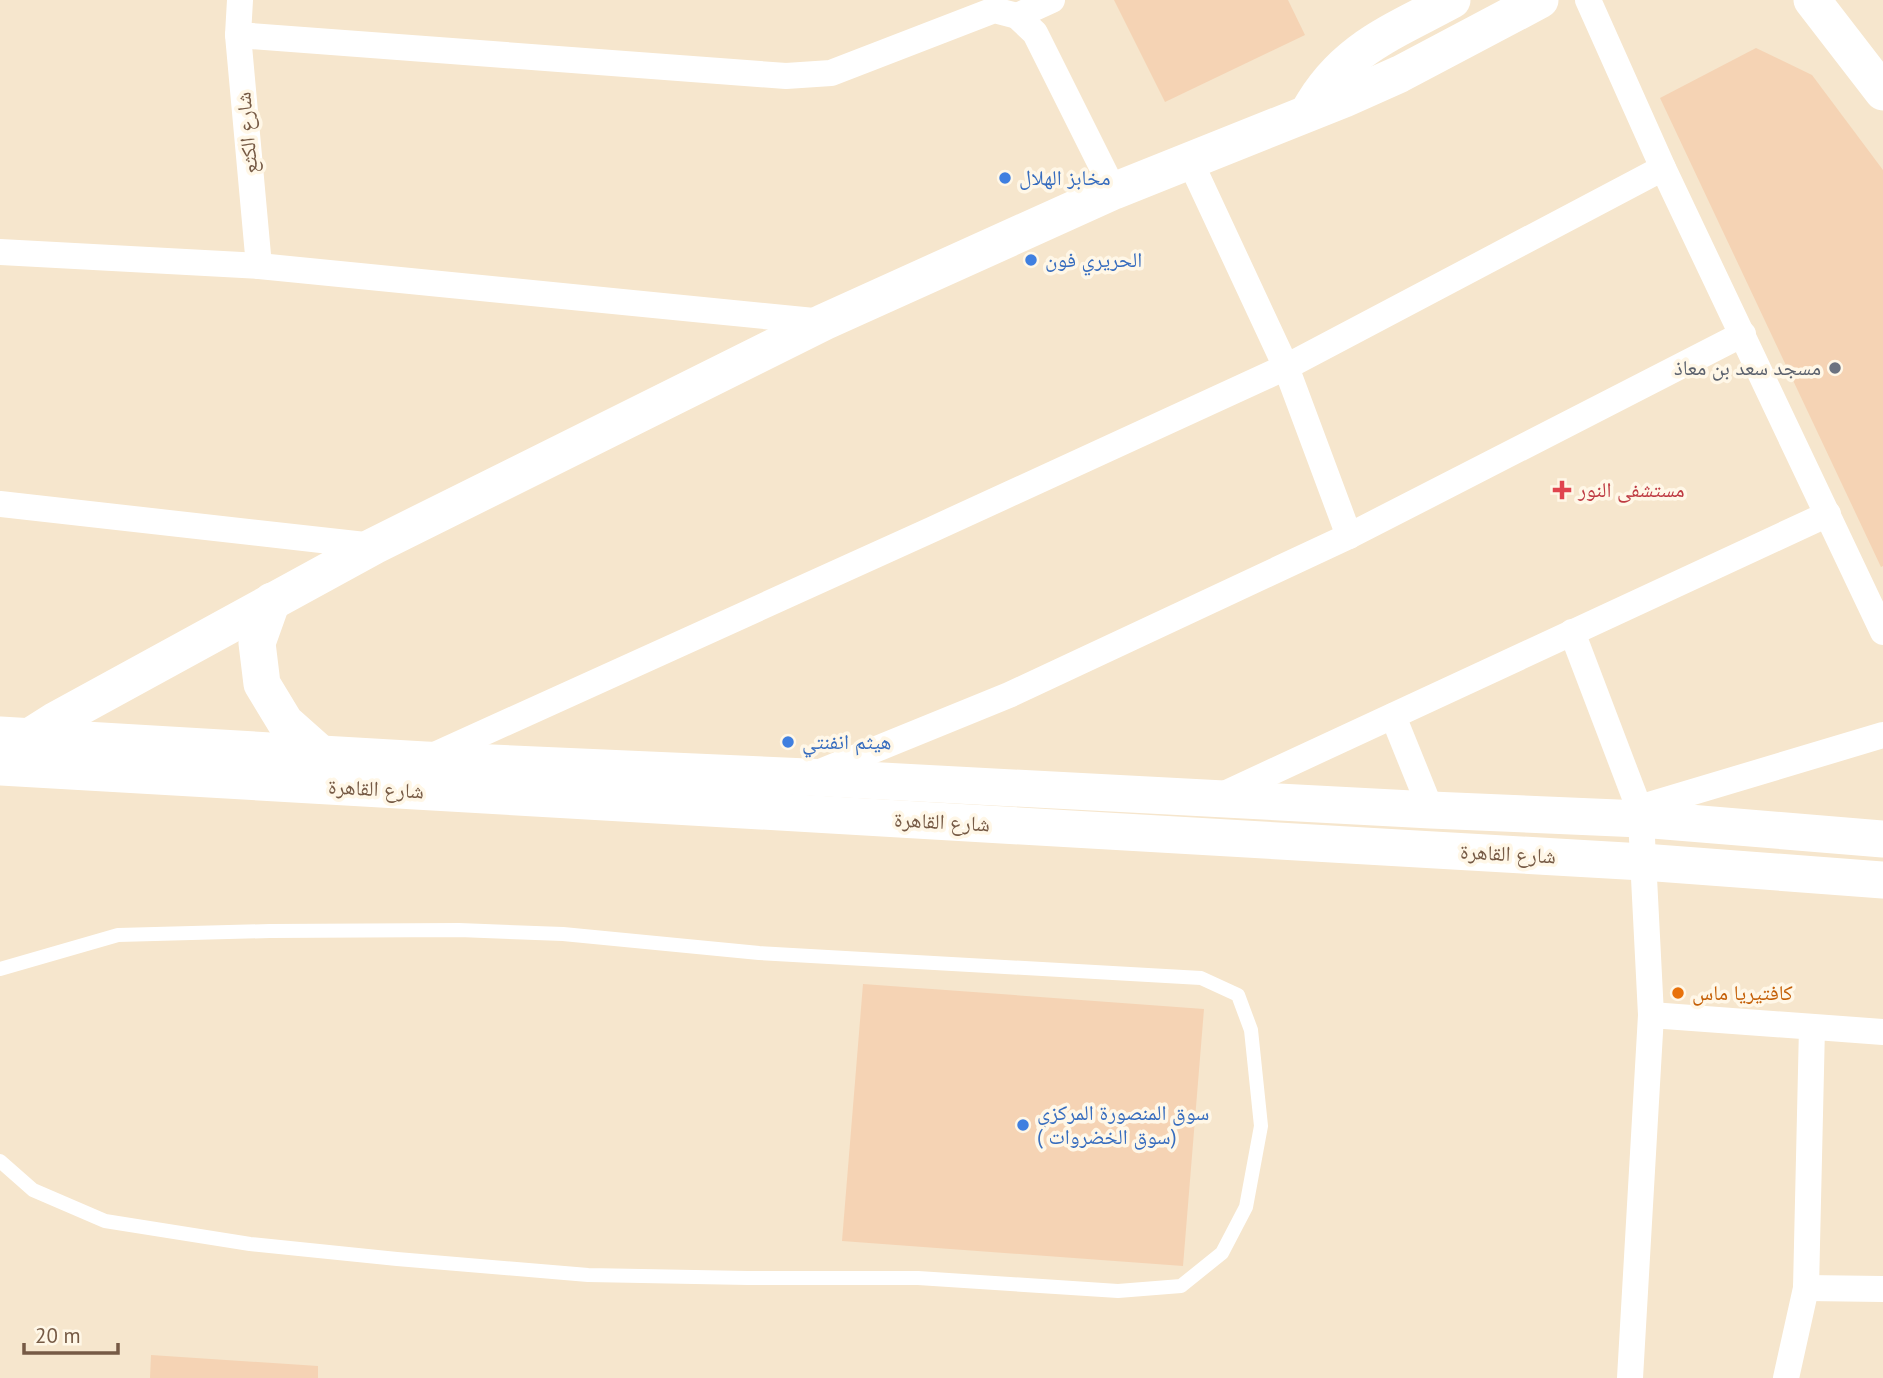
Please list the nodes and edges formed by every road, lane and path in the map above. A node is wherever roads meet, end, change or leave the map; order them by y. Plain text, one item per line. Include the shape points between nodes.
1 (240, 0) edge
2 (1052, 0) edge
3 (1452, 0) edge
4 (1540, 0) edge
5 (1588, 0) edge
6 (1810, 3) edge
7 (1017, 16) junction
8 (238, 35) junction
9 (1883, 92) edge
10 (1309, 111) junction
11 (1190, 161) junction
12 (1663, 168) junction
13 (1114, 191) junction
14 (0, 252) edge
15 (259, 266) junction
16 (824, 322) junction
17 (1742, 334) junction
18 (1286, 367) junction
19 (0, 503) edge
20 (1828, 514) junction
21 (1349, 536) junction
22 (374, 546) junction
23 (1876, 600) edge
24 (272, 601) junction
25 (1572, 632) junction
26 (1883, 632) edge
27 (1393, 716) junction
28 (1883, 735) edge
29 (15, 736) edge
30 (321, 754) junction
31 (0, 758) edge
32 (425, 760) junction
33 (0, 767) edge
34 (807, 777) junction
35 (1214, 799) junction
36 (1431, 810) junction
37 (1640, 814) junction
38 (1883, 839) edge
39 (1643, 862) junction
40 (1883, 880) edge
41 (0, 969) edge
42 (1651, 1015) junction
43 (1812, 1027) junction
44 (1883, 1032) edge
45 (0, 1161) edge
46 (1805, 1288) junction
47 (1883, 1289) edge
48 (1630, 1378) edge
49 (1786, 1378) edge

1 - 8 street, شارع الكثع
2 - 7 street
3 - 10 street via 1364,47 1329,79
4 - 10 street via 1400,74
5 - 12 street
6 - 9 street
7 - 8 street via 994,10 831,73 786,76
7 - 13 street via 1035,33
8 - 15 street, شارع الكثع
10 - 11 street
11 - 13 street
11 - 18 street
12 - 17 street
12 - 18 street
13 - 16 street
14 - 15 street
15 - 16 street
16 - 22 street
17 - 20 street
17 - 21 street
18 - 21 street
18 - 32 street
19 - 22 street
20 - 23 street
20 - 25 street
21 - 34 street via 1009,695
22 - 24 street
23 - 26 street
24 - 29 street via 57,720
24 - 30 street via 257,643 262,684 285,722
25 - 27 street
25 - 37 street
27 - 35 street
27 - 36 street
28 - 37 street
29 - 30 street, شارع القاهرة
29 - 31 street
30 - 32 street, شارع القاهرة
32 - 34 street, شارع القاهرة
33 - 39 street, شارع القاهرة
34 - 35 street, شارع القاهرة
35 - 36 street, شارع القاهرة
36 - 37 street, شارع القاهرة
37 - 38 street, شارع القاهرة
37 - 39 street
39 - 40 street, شارع القاهرة
39 - 42 street
41 - 45 lane via 118,935 460,930 563,934 759,953 1201,978 1238,995 1251,1030 1261,1126 1246,1208 1222,1253 1181,1286 1118,1291 918,1278 588,1275 250,1244 105,1221 33,1190
42 - 43 street
42 - 48 street
43 - 44 street
43 - 46 street
46 - 47 street
46 - 49 street

